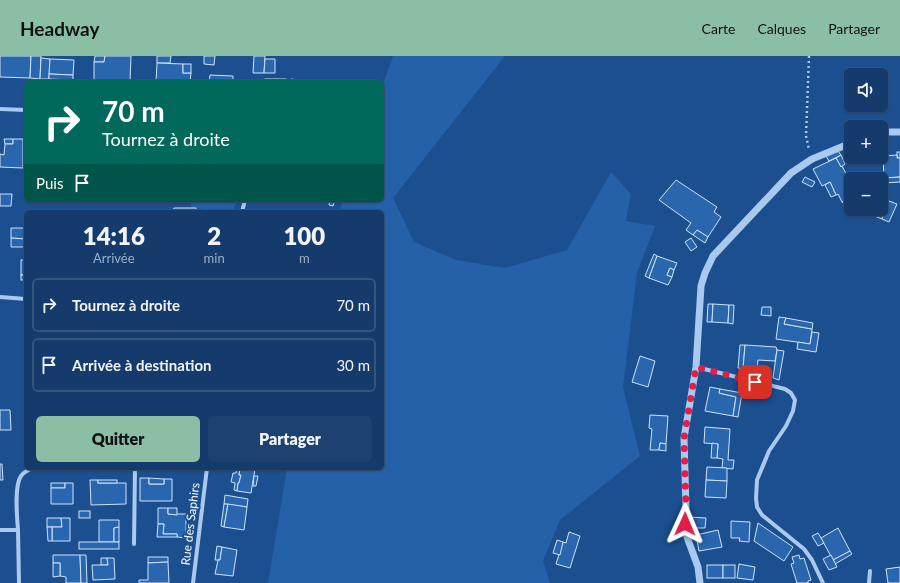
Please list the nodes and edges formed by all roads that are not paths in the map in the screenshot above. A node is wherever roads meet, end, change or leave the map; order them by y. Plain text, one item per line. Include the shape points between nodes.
1 (0, 109) edge
2 (24, 110) edge
3 (888, 132) edge
4 (900, 132) edge
5 (844, 146) edge
6 (0, 297) edge
7 (24, 298) edge
8 (696, 367) junction
9 (28, 470) edge
10 (135, 470) edge
11 (207, 470) edge
12 (0, 530) edge
13 (18, 530) junction
14 (134, 544) dead end
15 (870, 572) dead end
16 (19, 583) edge
17 (193, 583) edge
18 (700, 583) edge
19 (823, 583) edge
20 (868, 583) edge

1 - 2 street
3 - 4 street
5 - 8 street via 812,159 791,173 713,256 701,286
6 - 7 street
8 - 18 street via 684,438 685,524 698,567
8 - 19 street via 791,393 795,400 793,411 769,451 757,480 757,507 762,515 804,549
9 - 13 street via 20,477 18,486
10 - 14 street
11 - 17 street, Rue des Saphirs
12 - 13 street
13 - 16 street
15 - 20 street

